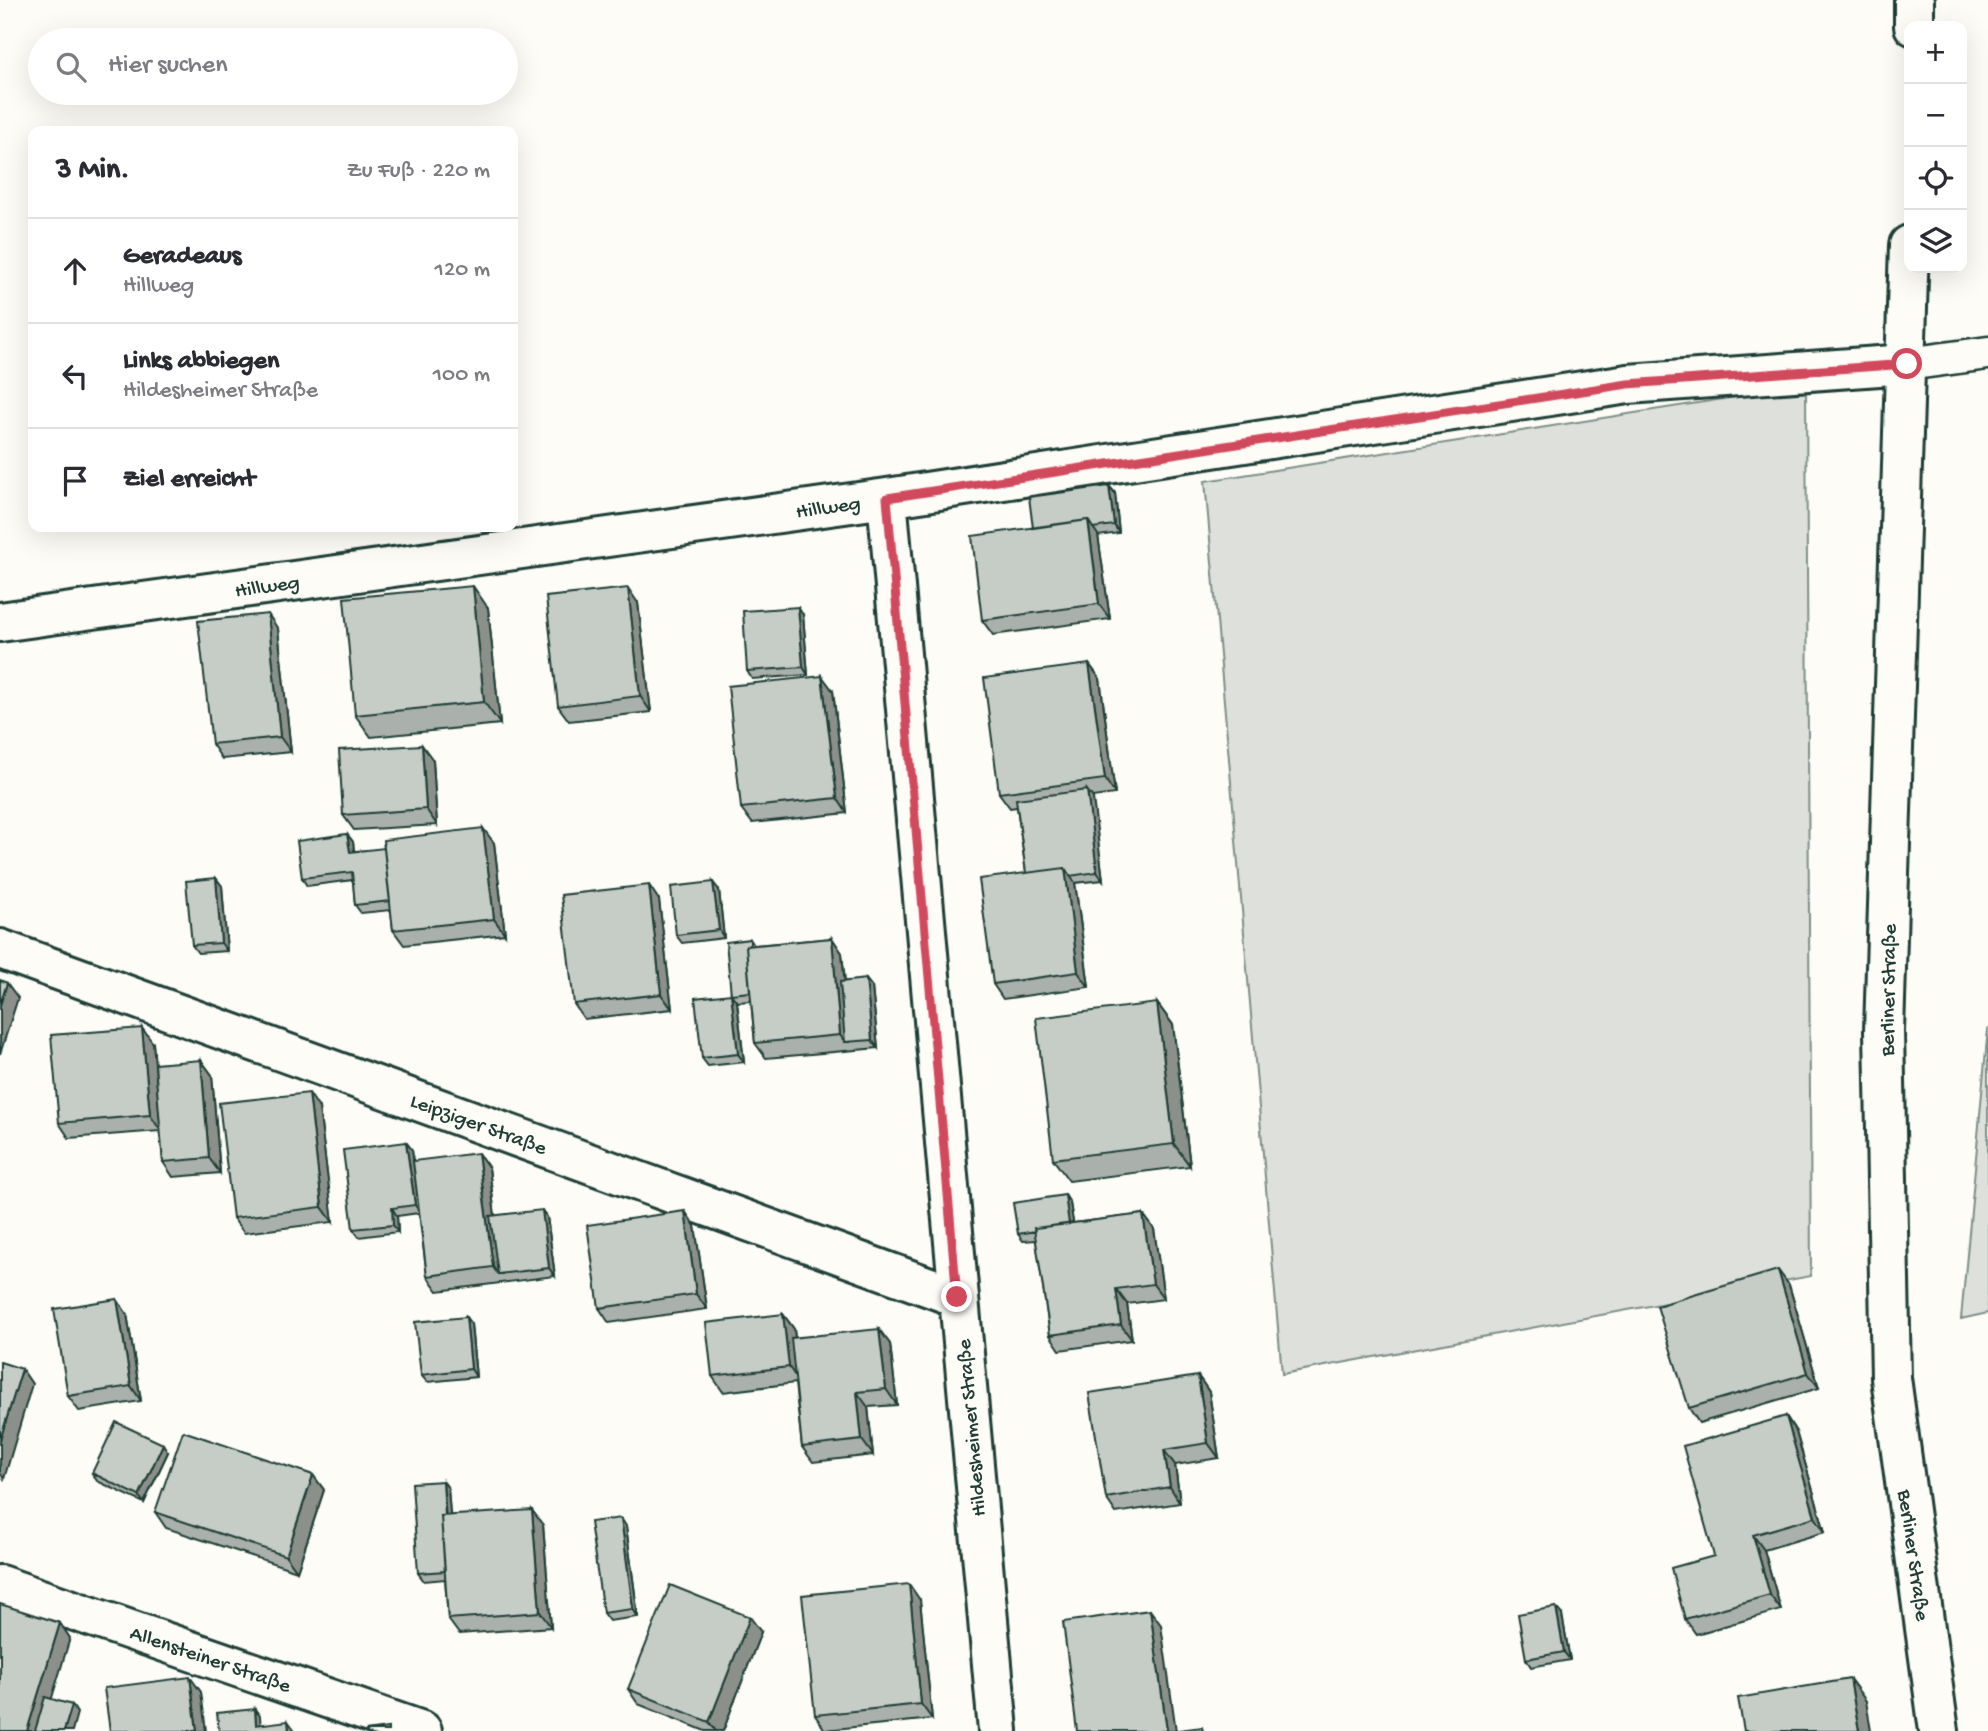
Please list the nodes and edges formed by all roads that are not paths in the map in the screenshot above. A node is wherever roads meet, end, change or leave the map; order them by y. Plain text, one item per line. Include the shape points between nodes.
1 (1914, 0) edge
2 (1914, 21) edge
3 (1909, 273) edge
4 (1988, 353) edge
5 (1907, 364) junction
6 (887, 498) junction
7 (0, 622) edge
8 (0, 949) edge
9 (957, 1297) junction
10 (0, 1584) edge
11 (422, 1731) edge
12 (998, 1731) edge
13 (1939, 1731) edge

1 - 2 street
3 - 5 street, Berliner Straße
4 - 5 lane
5 - 6 street, Hillweg via 1628,384
5 - 13 street, Berliner Straße via 1884,1031 1892,1378
6 - 7 street, Hillweg
6 - 9 street, Hildesheimer Straße
8 - 9 street, Leipziger Straße
9 - 12 street, Hildesheimer Straße
10 - 11 street, Allensteiner Straße

